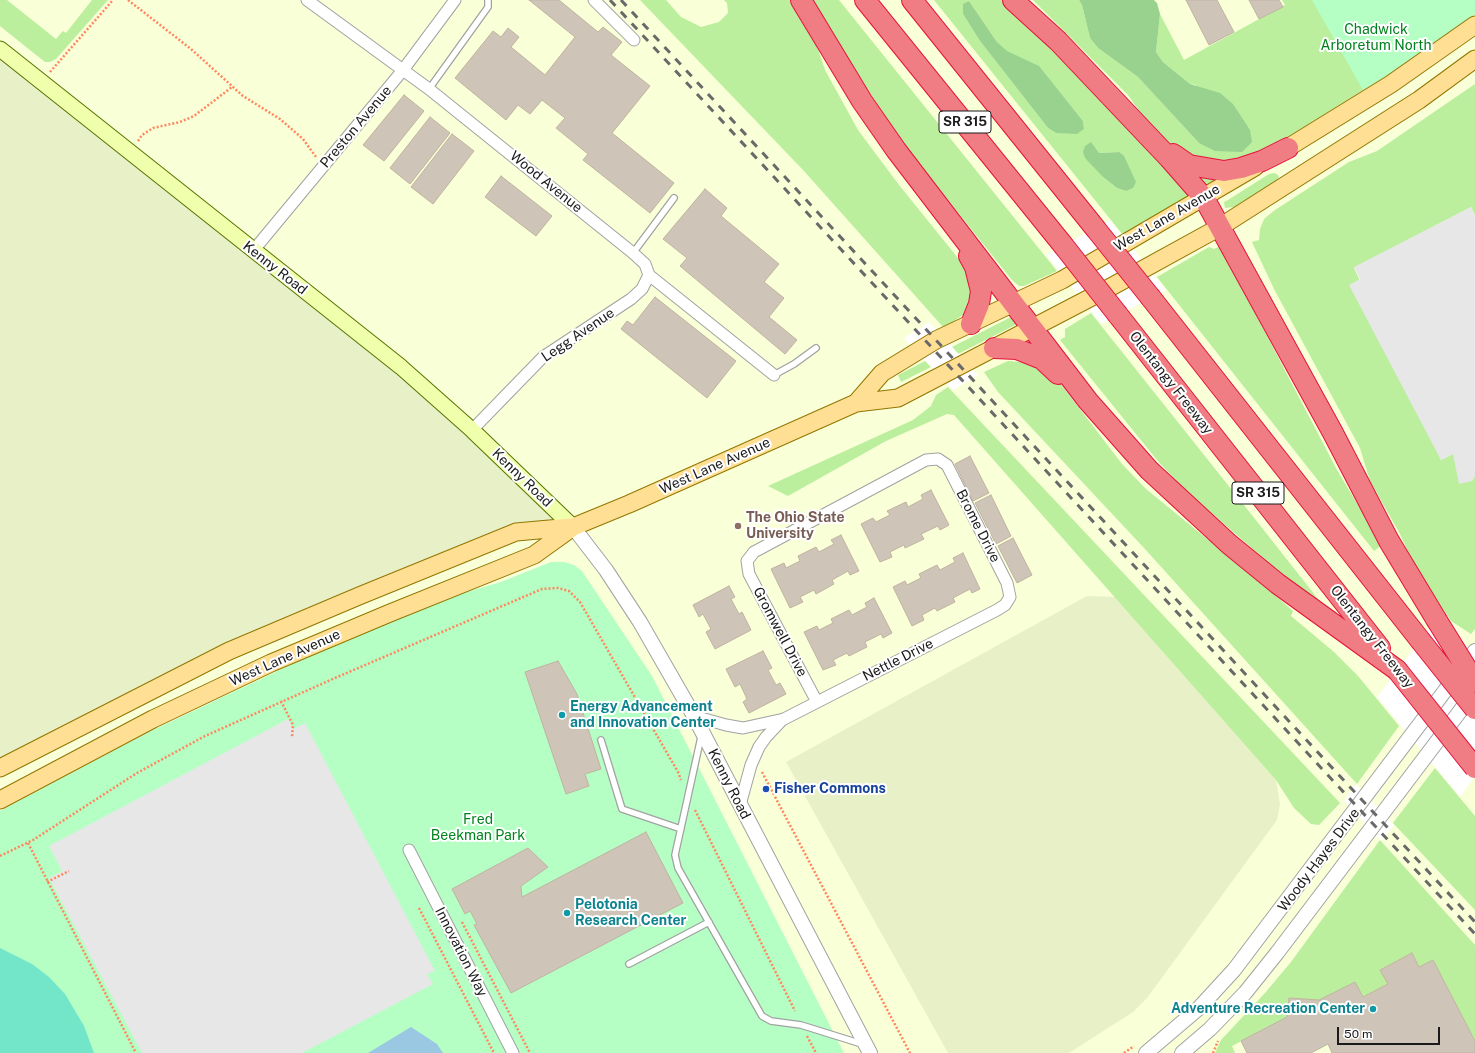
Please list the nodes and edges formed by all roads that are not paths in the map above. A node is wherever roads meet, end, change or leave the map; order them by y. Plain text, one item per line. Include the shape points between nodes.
1 (307, 0) edge
2 (455, 0) edge
3 (488, 0) edge
4 (594, 0) edge
5 (801, 0) edge
6 (865, 0) edge
7 (912, 0) edge
8 (1013, 0) edge
9 (1475, 25) edge
10 (634, 40) dead end
11 (0, 49) edge
12 (1475, 59) edge
13 (403, 70) junction
14 (429, 89) junction
15 (1152, 139) junction
16 (1288, 148) junction
17 (674, 198) dead end
18 (1204, 198) junction
19 (952, 224) junction
20 (1220, 227) junction
21 (253, 251) junction
22 (633, 252) junction
23 (648, 275) junction
24 (1014, 302) junction
25 (971, 324) junction
26 (1033, 327) junction
27 (816, 348) dead end
28 (994, 348) junction
29 (774, 375) joint
30 (1088, 401) junction
31 (856, 403) junction
32 (472, 430) junction
33 (573, 527) junction
34 (747, 561) joint
35 (1010, 597) joint
36 (1475, 651) edge
37 (1397, 670) junction
38 (1475, 682) edge
39 (1475, 690) edge
40 (817, 702) junction
41 (1475, 709) edge
42 (694, 716) junction
43 (784, 719) junction
44 (702, 730) junction
45 (601, 740) dead end
46 (0, 768) edge
47 (1475, 768) edge
48 (0, 800) edge
49 (740, 805) junction
50 (681, 829) junction
51 (410, 850) dead end
52 (709, 922) junction
53 (629, 964) dead end
54 (867, 1049) edge
55 (513, 1053) edge
56 (1146, 1053) edge
57 (1182, 1053) edge

1 - 13 street, Wood Avenue
2 - 13 street, Preston Avenue
3 - 14 lane via 488,7
4 - 10 street
5 - 19 highway via 862,101
6 - 37 highway, Olentangy Freeway / SR 315, bridge via 1063,245
7 - 41 highway, SR 315, bridge
8 - 15 highway via 1058,41
9 - 16 main road, West Lane Avenue via 1391,84
11 - 21 main road, Kenny Road
12 - 20 main road, West Lane Avenue via 1419,100
13 - 14 street, Wood Avenue
13 - 21 street, Preston Avenue
14 - 22 street, Wood Avenue
15 - 16 highway via 1189,165 1224,171 1262,161
15 - 18 highway
16 - 18 main road, West Lane Avenue
17 - 22 lane
18 - 20 highway
18 - 24 main road, West Lane Avenue via 1062,280
19 - 24 highway
19 - 25 highway via 975,267 980,285 979,304
20 - 26 main road, West Lane Avenue
20 - 38 highway, bridge via 1389,541
21 - 32 main road, Kenny Road via 400,367
22 - 23 street, Wood Avenue via 645,264
23 - 29 street, Wood Avenue
23 - 32 street, Legg Avenue via 642,289 631,299 543,357
24 - 25 main road, West Lane Avenue
24 - 26 highway
25 - 31 main road, West Lane Avenue via 936,340 882,373
26 - 28 main road, West Lane Avenue
26 - 30 highway
27 - 29 lane
28 - 30 highway via 1017,350 1042,359
28 - 31 main road, West Lane Avenue via 898,398
30 - 37 highway via 1149,470 1229,544 1278,584
31 - 33 main road, West Lane Avenue
32 - 33 main road, Kenny Road
33 - 42 street, Kenny Road via 606,570 640,622
33 - 46 main road, West Lane Avenue via 516,532 359,596 229,651
33 - 48 main road, West Lane Avenue via 534,555 264,666 153,719
34 - 35 street, Brome Drive via 754,552 926,460 938,459 947,465 1007,583
34 - 40 street, Gromwell Drive via 749,574
35 - 40 street, Nettle Drive via 997,610
36 - 56 street, Woody Hayes Drive via 1234,970 1199,1008
37 - 47 highway, Olentangy Freeway / SR 315, bridge
39 - 57 street, Woody Hayes Drive via 1245,993
40 - 43 street, Nettle Drive
42 - 43 street, Nettle Drive via 726,726 744,728
42 - 44 street, Kenny Road
43 - 49 street, Nettle Drive via 759,747
44 - 49 street, Kenny Road
44 - 50 lane
45 - 50 lane via 622,809
49 - 54 street, Kenny Road
50 - 52 lane via 675,855 678,868
51 - 55 street, Innovation Way
52 - 53 lane
52 - 54 lane via 762,1016 771,1021 801,1025

